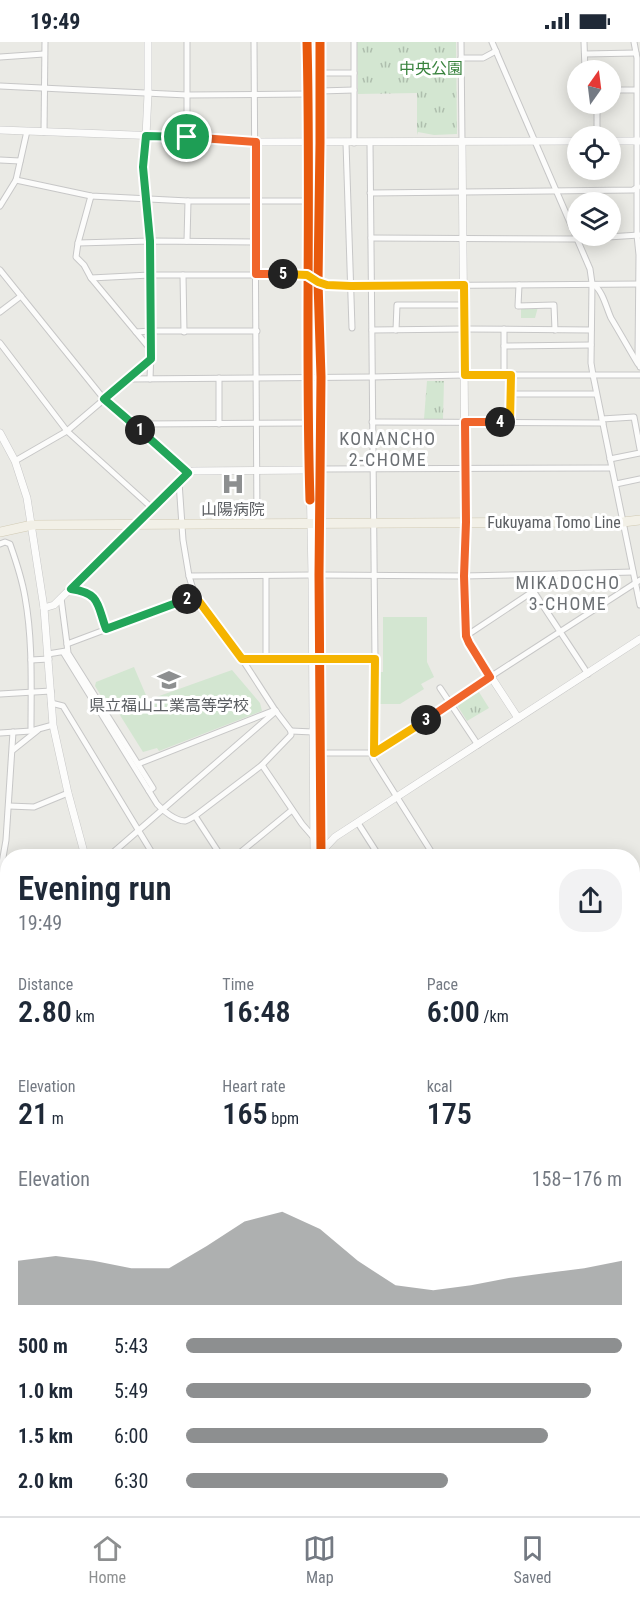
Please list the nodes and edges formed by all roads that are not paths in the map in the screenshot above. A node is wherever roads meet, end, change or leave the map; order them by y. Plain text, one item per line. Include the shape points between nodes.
1 (45, 42) edge
2 (148, 42) edge
3 (187, 42) edge
4 (254, 42) edge
5 (307, 42) edge
6 (320, 42) edge
7 (354, 42) edge
8 (461, 42) edge
9 (492, 42) edge
10 (584, 42) edge
11 (633, 42) edge
12 (496, 51) junction
13 (45, 54) junction
14 (585, 54) junction
15 (638, 56) edge
16 (0, 57) edge
17 (461, 58) junction
18 (585, 60) edge
19 (320, 73) junction
20 (354, 73) junction
21 (0, 86) edge
22 (44, 89) junction
23 (354, 90) junction
24 (621, 90) edge
25 (636, 90) junction
26 (320, 91) junction
27 (148, 94) junction
28 (254, 94) junction
29 (308, 94) junction
30 (187, 95) junction
31 (0, 130) edge
32 (27, 131) junction
33 (44, 132) junction
34 (146, 136) junction
35 (187, 137) junction
36 (567, 141) edge
37 (621, 141) edge
38 (639, 141) edge
39 (256, 142) junction
40 (462, 142) junction
41 (534, 142) junction
42 (308, 143) junction
43 (320, 143) junction
44 (350, 143) junction
45 (370, 143) junction
46 (0, 160) edge
47 (20, 161) junction
48 (16, 180) junction
49 (638, 187) edge
50 (555, 190) junction
51 (462, 192) junction
52 (370, 193) junction
53 (92, 196) junction
54 (147, 198) junction
55 (188, 201) junction
56 (256, 201) junction
57 (309, 201) junction
58 (0, 206) edge
59 (567, 217) edge
60 (639, 235) edge
61 (621, 236) edge
62 (463, 237) junction
63 (371, 238) junction
64 (567, 239) edge
65 (150, 241) junction
66 (187, 241) junction
67 (256, 242) junction
68 (78, 243) junction
69 (580, 246) edge
70 (640, 255) edge
71 (0, 270) edge
72 (256, 274) junction
73 (150, 275) junction
74 (183, 275) junction
75 (307, 275) junction
76 (91, 278) junction
77 (318, 282) junction
78 (592, 283) junction
79 (640, 284) edge
80 (464, 285) junction
81 (519, 285) junction
82 (351, 286) junction
83 (371, 286) junction
84 (21, 296) junction
85 (464, 305) junction
86 (0, 312) edge
87 (352, 328) dead end
88 (464, 328) junction
89 (504, 329) junction
90 (372, 330) junction
91 (396, 330) junction
92 (555, 330) junction
93 (591, 330) junction
94 (151, 331) junction
95 (257, 331) junction
96 (136, 332) junction
97 (184, 332) junction
98 (0, 343) edge
99 (591, 345) junction
100 (504, 346) junction
101 (151, 350) junction
102 (151, 359) junction
103 (640, 366) edge
104 (465, 375) junction
105 (507, 375) junction
106 (592, 375) junction
107 (640, 375) edge
108 (308, 377) junction
109 (321, 377) junction
110 (372, 377) junction
111 (219, 378) junction
112 (257, 378) junction
113 (128, 379) junction
114 (150, 379) junction
115 (510, 393) junction
116 (596, 394) junction
117 (104, 399) junction
118 (602, 421) junction
119 (372, 422) junction
120 (465, 422) junction
121 (510, 422) junction
122 (309, 423) junction
123 (219, 424) junction
124 (257, 424) junction
125 (139, 428) junction
126 (67, 431) junction
127 (0, 433) edge
128 (640, 451) edge
129 (610, 459) junction
130 (15, 461) junction
131 (465, 468) junction
132 (611, 468) junction
133 (320, 469) junction
134 (372, 469) junction
135 (309, 470) junction
136 (257, 471) junction
137 (188, 473) junction
138 (640, 479) edge
139 (179, 482) junction
140 (616, 484) junction
141 (152, 508) junction
142 (640, 520) edge
143 (466, 522) junction
144 (623, 522) junction
145 (182, 523) junction
146 (257, 523) junction
147 (316, 523) junction
148 (372, 523) junction
149 (136, 524) junction
150 (32, 525) junction
151 (0, 532) edge
152 (0, 544) edge
153 (633, 572) junction
154 (559, 574) junction
155 (316, 575) junction
156 (189, 576) junction
157 (266, 576) junction
158 (374, 576) junction
159 (464, 576) junction
160 (638, 582) edge
161 (71, 589) junction
162 (534, 592) junction
163 (195, 596) junction
164 (61, 598) junction
165 (640, 606) edge
166 (44, 608) junction
167 (106, 629) junction
168 (561, 631) junction
169 (466, 636) junction
170 (640, 639) edge
171 (66, 649) junction
172 (49, 656) junction
173 (316, 658) junction
174 (242, 659) junction
175 (266, 659) junction
176 (375, 659) junction
177 (31, 660) junction
178 (588, 674) junction
179 (490, 677) junction
180 (440, 688) dead end
181 (51, 691) junction
182 (31, 692) junction
183 (0, 694) edge
184 (51, 703) junction
185 (451, 705) junction
186 (275, 711) junction
187 (518, 718) junction
188 (54, 726) junction
189 (38, 730) junction
190 (31, 731) junction
191 (291, 731) junction
192 (13, 732) junction
193 (313, 732) junction
194 (0, 733) edge
195 (478, 745) junction
196 (13, 750) junction
197 (320, 753) junction
198 (374, 753) junction
199 (138, 764) junction
200 (262, 765) junction
201 (149, 791) junction
202 (68, 793) junction
203 (396, 797) junction
204 (9, 806) junction
205 (162, 810) junction
206 (292, 810) junction
207 (195, 816) junction
208 (358, 823) junction
209 (139, 831) junction
210 (315, 839) junction
211 (4, 849) edge
212 (84, 849) edge
213 (120, 849) edge
214 (150, 849) edge
215 (216, 849) edge
216 (245, 849) edge
217 (318, 849) edge
218 (320, 849) edge
219 (325, 849) edge
220 (375, 849) edge
221 (429, 849) edge

1 - 13 street
2 - 27 street
3 - 30 street
4 - 28 street
5 - 29 street
6 - 19 street
7 - 20 street
8 - 17 street
9 - 12 street
10 - 14 street
11 - 15 street
12 - 17 street via 483,58
12 - 41 street
13 - 16 street
13 - 22 street
14 - 15 street
14 - 18 street
15 - 25 street
17 - 40 street
19 - 20 street
19 - 26 street
20 - 23 street
21 - 22 street
22 - 27 street
22 - 33 street
23 - 26 street
23 - 44 street
24 - 25 street
25 - 38 street
26 - 43 street
27 - 30 street
27 - 34 street
28 - 29 street
28 - 30 street
28 - 39 street
29 - 42 street
30 - 35 street
31 - 32 street
32 - 33 street
32 - 47 street
33 - 34 street
34 - 35 street
34 - 54 street via 143,167
35 - 39 street
36 - 41 street
37 - 38 street
38 - 49 street
39 - 42 street
39 - 56 street
40 - 41 street
40 - 45 street
40 - 51 street
41 - 50 street
42 - 43 street
42 - 57 street
43 - 44 street
43 - 77 street
44 - 45 street
44 - 82 street
45 - 52 street
46 - 47 street
47 - 48 street
48 - 53 street
48 - 58 street
49 - 50 street
49 - 60 street
50 - 51 street
50 - 59 street
51 - 52 street
51 - 62 street
52 - 63 street
53 - 54 street
53 - 68 street
54 - 55 street
54 - 65 street
55 - 56 street
55 - 66 street
56 - 57 street
56 - 67 street
57 - 75 street
60 - 61 street
60 - 70 street
62 - 63 street
62 - 64 street
62 - 80 street
63 - 83 street
65 - 66 street
65 - 68 street
65 - 73 street
66 - 67 street
67 - 72 street
68 - 76 street via 76,257
69 - 78 street
70 - 79 street
71 - 84 street
72 - 74 street
72 - 75 street
72 - 95 street
73 - 74 street
73 - 76 street
73 - 94 street
74 - 97 street
75 - 77 street
75 - 108 street
76 - 96 street
77 - 82 street
77 - 109 street
78 - 79 street
78 - 81 street
78 - 93 street
78 - 103 street
79 - 103 street
80 - 81 street
80 - 83 street
80 - 85 street
81 - 92 street via 518,306 554,305
82 - 83 street
82 - 87 street
83 - 90 street
84 - 86 street
84 - 117 street
85 - 88 street
85 - 91 street via 397,305
88 - 89 street
88 - 91 street
88 - 104 street
89 - 92 street
89 - 100 street
90 - 91 street
90 - 110 street
92 - 93 street
93 - 99 street
94 - 96 street
94 - 97 street
94 - 101 street
95 - 97 street
95 - 112 street
96 - 101 street
98 - 126 street
99 - 100 street
99 - 106 street
100 - 105 street
101 - 102 street
102 - 113 street
102 - 114 street
104 - 105 street
104 - 110 street
104 - 120 street
105 - 106 street
105 - 115 street
106 - 107 street
106 - 116 street
108 - 109 street
108 - 112 street
108 - 122 street
109 - 110 street
109 - 133 street
110 - 119 street
111 - 112 street
111 - 114 street
111 - 123 street
112 - 124 street
113 - 114 street
113 - 117 street
115 - 116 street
115 - 121 street
116 - 118 street
117 - 125 street
117 - 126 street
118 - 121 street
118 - 128 street via 634,417
118 - 129 street
119 - 120 street
119 - 134 street
120 - 121 street
120 - 131 street
122 - 124 street
122 - 135 street
123 - 124 street
123 - 125 street via 142,424
124 - 136 street
125 - 137 street
126 - 130 street
126 - 141 street
127 - 130 street
128 - 129 street
129 - 132 street
130 - 150 street
131 - 132 street
131 - 134 street
131 - 143 street
132 - 140 street
133 - 134 street
133 - 147 street
134 - 148 street
135 - 136 street
135 - 147 street
136 - 137 street
136 - 146 street
137 - 139 street
138 - 140 street
139 - 141 street
139 - 145 street
140 - 144 street
141 - 149 street
142 - 144 main road, Fukuyama Tomo Line
143 - 144 main road, Fukuyama Tomo Line
143 - 148 main road, Fukuyama Tomo Line
143 - 159 street
144 - 153 street
145 - 146 main road, Fukuyama Tomo Line
145 - 149 main road, Fukuyama Tomo Line
145 - 156 street
146 - 147 main road, Fukuyama Tomo Line
147 - 148 main road, Fukuyama Tomo Line
147 - 155 street
148 - 158 street
149 - 150 main road, Fukuyama Tomo Line
149 - 161 street
150 - 151 main road, Fukuyama Tomo Line
150 - 166 street
152 - 177 street via 10,544 26,598
153 - 154 street
153 - 160 street
154 - 159 street
154 - 162 street
155 - 157 street
155 - 158 street
155 - 173 street
156 - 157 street
156 - 163 street
157 - 175 street
158 - 159 street
158 - 176 street
159 - 169 street
160 - 165 street
160 - 168 street
161 - 164 street
161 - 167 street via 91,594
162 - 168 street
162 - 169 street
163 - 167 street
163 - 174 street
164 - 166 street
164 - 171 street
166 - 172 street
167 - 171 street
168 - 178 street
168 - 179 street
169 - 179 street
170 - 178 street
171 - 172 street
171 - 199 street
171 - 201 street
172 - 177 street
172 - 181 street
173 - 175 street
173 - 176 street
173 - 193 street
173 - 197 street
174 - 175 street
174 - 186 street
176 - 198 street
177 - 182 street
178 - 187 street
179 - 185 street
179 - 187 street
180 - 185 street
181 - 182 street
181 - 184 street
182 - 183 street
182 - 190 street
184 - 188 street
184 - 209 street via 63,706
185 - 195 street
185 - 198 street
186 - 191 street
186 - 199 street
186 - 205 street
187 - 195 street
188 - 189 street
188 - 202 street
189 - 190 street
189 - 196 street
190 - 192 street
191 - 193 street
191 - 200 street
192 - 194 street
192 - 196 street
193 - 210 street
195 - 203 street
196 - 204 street
197 - 198 street
197 - 218 street
198 - 203 street via 373,759
199 - 201 street via 153,788
200 - 206 street
200 - 207 street
201 - 205 street
202 - 204 street via 34,807
202 - 212 street
203 - 208 street
203 - 221 street
204 - 211 street
205 - 207 street via 182,821
205 - 209 street
206 - 210 street
206 - 216 street
207 - 215 street
208 - 219 street via 335,837
208 - 220 street
209 - 213 street
209 - 214 street
210 - 217 street

